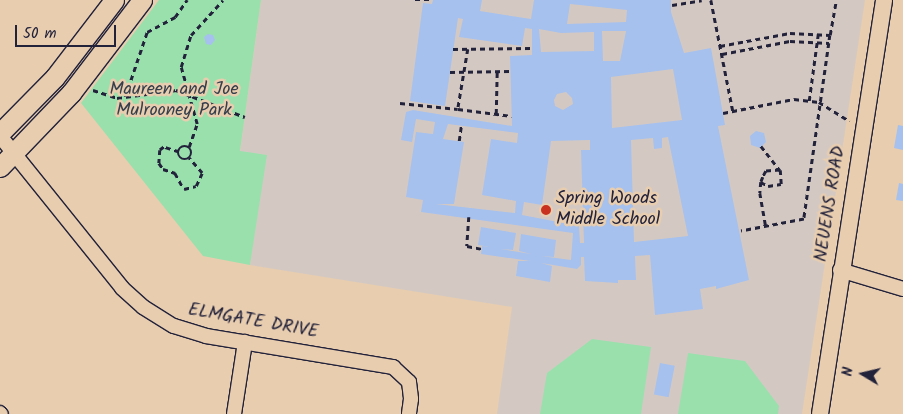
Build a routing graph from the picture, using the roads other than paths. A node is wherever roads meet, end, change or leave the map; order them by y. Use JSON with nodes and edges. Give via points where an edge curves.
{"nodes":[{"id":1,"x":114,"y":0,"type":"edge"},
{"id":2,"x":142,"y":0,"type":"edge"},
{"id":3,"x":884,"y":0,"type":"edge"},
{"id":4,"x":0,"y":134,"type":"edge"},
{"id":5,"x":14,"y":154,"type":"junction"},
{"id":6,"x":0,"y":167,"type":"edge"},
{"id":7,"x":840,"y":270,"type":"junction"},
{"id":8,"x":903,"y":289,"type":"edge"},
{"id":9,"x":245,"y":342,"type":"junction"},
{"id":10,"x":234,"y":414,"type":"edge"},
{"id":11,"x":409,"y":414,"type":"edge"},
{"id":12,"x":820,"y":414,"type":"edge"}],
"edges":[{"from":1,"to":4,"type":"main road","via":[[55,77]]},
{"from":2,"to":5,"type":"main road","via":[[71,93]]},
{"from":3,"to":7,"type":"street","name":"NEUENS ROAD"},
{"from":4,"to":5,"type":"street","name":"ELMGATE DRIVE"},
{"from":5,"to":6,"type":"main road"},
{"from":5,"to":9,"type":"street","name":"ELMGATE DRIVE","via":[[122,288],[143,307],[174,326]]},
{"from":7,"to":8,"type":"street"},
{"from":7,"to":12,"type":"street","name":"NEUENS ROAD"},
{"from":9,"to":10,"type":"street"},
{"from":9,"to":11,"type":"street","name":"ELMGATE DRIVE","via":[[381,362],[403,373],[409,382],[412,399]]}]}
